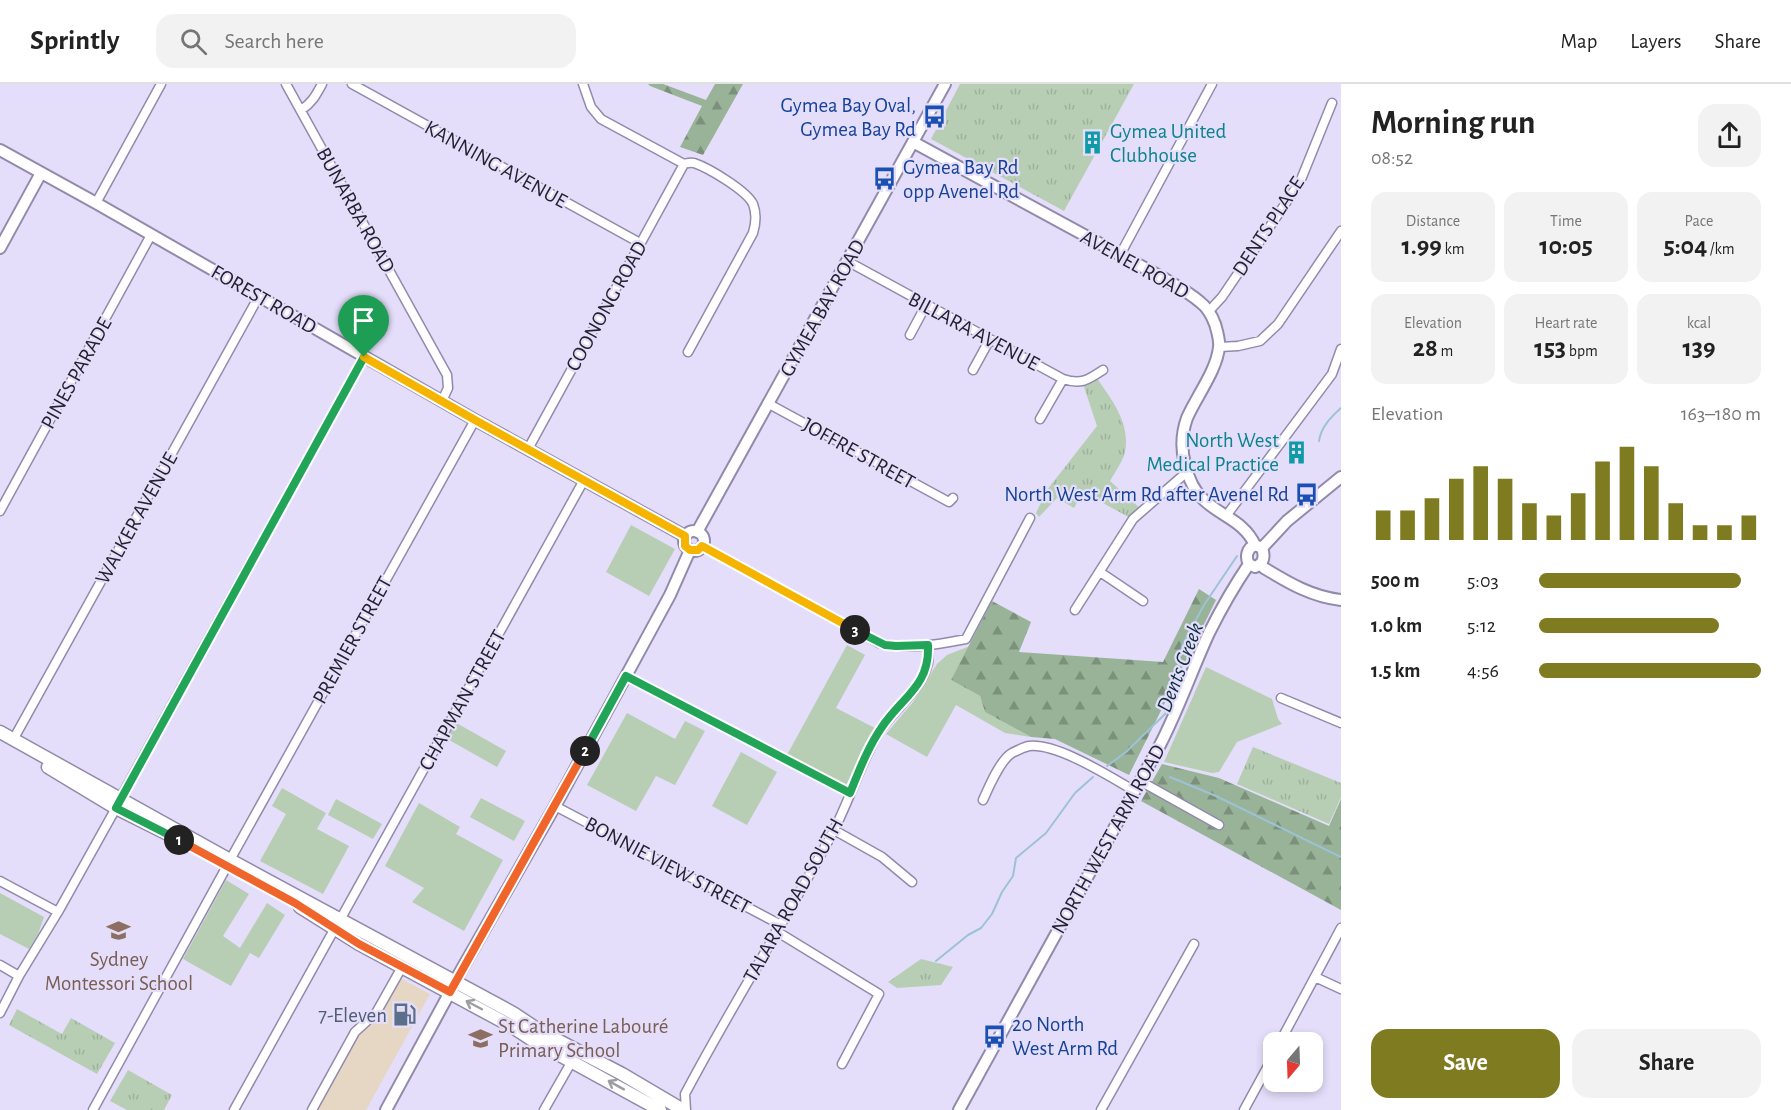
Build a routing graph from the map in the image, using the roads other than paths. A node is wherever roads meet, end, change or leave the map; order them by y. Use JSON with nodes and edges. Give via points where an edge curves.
{"nodes":[{"id":1,"x":161,"y":84,"type":"edge"},
{"id":2,"x":286,"y":84,"type":"edge"},
{"id":3,"x":322,"y":84,"type":"edge"},
{"id":4,"x":352,"y":84,"type":"edge"},
{"id":5,"x":583,"y":84,"type":"edge"},
{"id":6,"x":945,"y":84,"type":"edge"},
{"id":7,"x":1212,"y":84,"type":"edge"},
{"id":8,"x":1332,"y":103,"type":"dead end"},
{"id":9,"x":301,"y":110,"type":"junction"},
{"id":10,"x":913,"y":142,"type":"junction"},
{"id":11,"x":0,"y":150,"type":"edge"},
{"id":12,"x":684,"y":164,"type":"junction"},
{"id":13,"x":41,"y":173,"type":"junction"},
{"id":14,"x":96,"y":202,"type":"junction"},
{"id":15,"x":1341,"y":231,"type":"edge"},
{"id":16,"x":151,"y":236,"type":"junction"},
{"id":17,"x":640,"y":243,"type":"junction"},
{"id":18,"x":0,"y":248,"type":"edge"},
{"id":19,"x":1120,"y":255,"type":"junction"},
{"id":20,"x":848,"y":261,"type":"junction"},
{"id":21,"x":259,"y":296,"type":"junction"},
{"id":22,"x":926,"y":305,"type":"junction"},
{"id":23,"x":1209,"y":311,"type":"junction"},
{"id":24,"x":910,"y":335,"type":"dead end"},
{"id":25,"x":990,"y":339,"type":"junction"},
{"id":26,"x":1219,"y":347,"type":"junction"},
{"id":27,"x":1341,"y":350,"type":"edge"},
{"id":28,"x":688,"y":352,"type":"dead end"},
{"id":29,"x":364,"y":357,"type":"junction"},
{"id":30,"x":973,"y":370,"type":"dead end"},
{"id":31,"x":1103,"y":370,"type":"dead end"},
{"id":32,"x":1063,"y":379,"type":"junction"},
{"id":33,"x":442,"y":401,"type":"junction"},
{"id":34,"x":769,"y":404,"type":"junction"},
{"id":35,"x":1040,"y":419,"type":"dead end"},
{"id":36,"x":475,"y":420,"type":"junction"},
{"id":37,"x":528,"y":449,"type":"junction"},
{"id":38,"x":1187,"y":472,"type":"junction"},
{"id":39,"x":1341,"y":477,"type":"edge"},
{"id":40,"x":584,"y":480,"type":"junction"},
{"id":41,"x":952,"y":503,"type":"dead end"},
{"id":42,"x":0,"y":511,"type":"edge"},
{"id":43,"x":1226,"y":516,"type":"junction"},
{"id":44,"x":1030,"y":518,"type":"dead end"},
{"id":45,"x":698,"y":532,"type":"junction"},
{"id":46,"x":685,"y":536,"type":"junction"},
{"id":47,"x":702,"y":546,"type":"junction"},
{"id":48,"x":1258,"y":547,"type":"junction"},
{"id":49,"x":690,"y":550,"type":"junction"},
{"id":50,"x":1255,"y":564,"type":"junction"},
{"id":51,"x":1100,"y":572,"type":"junction"},
{"id":52,"x":1341,"y":600,"type":"edge"},
{"id":53,"x":1143,"y":601,"type":"dead end"},
{"id":54,"x":1075,"y":609,"type":"dead end"},
{"id":55,"x":928,"y":645,"type":"junction"},
{"id":56,"x":626,"y":676,"type":"junction"},
{"id":57,"x":1281,"y":698,"type":"dead end"},
{"id":58,"x":1341,"y":723,"type":"edge"},
{"id":59,"x":0,"y":732,"type":"edge"},
{"id":60,"x":0,"y":740,"type":"edge"},
{"id":61,"x":14,"y":740,"type":"junction"},
{"id":62,"x":1138,"y":786,"type":"junction"},
{"id":63,"x":850,"y":793,"type":"junction"},
{"id":64,"x":983,"y":800,"type":"dead end"},
{"id":65,"x":118,"y":803,"type":"junction"},
{"id":66,"x":555,"y":806,"type":"junction"},
{"id":67,"x":1219,"y":825,"type":"dead end"},
{"id":68,"x":834,"y":830,"type":"junction"},
{"id":69,"x":228,"y":863,"type":"junction"},
{"id":70,"x":0,"y":881,"type":"edge"},
{"id":71,"x":912,"y":882,"type":"dead end"},
{"id":72,"x":58,"y":912,"type":"junction"},
{"id":73,"x":337,"y":924,"type":"junction"},
{"id":74,"x":778,"y":928,"type":"junction"},
{"id":75,"x":1341,"y":928,"type":"edge"},
{"id":76,"x":1194,"y":944,"type":"dead end"},
{"id":77,"x":0,"y":965,"type":"edge"},
{"id":78,"x":402,"y":967,"type":"junction"},
{"id":79,"x":19,"y":976,"type":"junction"},
{"id":80,"x":1315,"y":977,"type":"junction"},
{"id":81,"x":453,"y":987,"type":"junction"},
{"id":82,"x":1341,"y":989,"type":"edge"},
{"id":83,"x":0,"y":1013,"type":"edge"},
{"id":84,"x":1285,"y":1032,"type":"edge"},
{"id":85,"x":574,"y":1056,"type":"junction"},
{"id":86,"x":842,"y":1064,"type":"dead end"},
{"id":87,"x":622,"y":1074,"type":"junction"},
{"id":88,"x":1263,"y":1075,"type":"edge"},
{"id":89,"x":685,"y":1094,"type":"junction"},
{"id":90,"x":661,"y":1104,"type":"edge"},
{"id":91,"x":93,"y":1110,"type":"edge"},
{"id":92,"x":234,"y":1110,"type":"edge"},
{"id":93,"x":312,"y":1110,"type":"edge"},
{"id":94,"x":386,"y":1110,"type":"edge"},
{"id":95,"x":544,"y":1110,"type":"edge"},
{"id":96,"x":672,"y":1110,"type":"edge"},
{"id":97,"x":685,"y":1110,"type":"edge"},
{"id":98,"x":959,"y":1110,"type":"edge"},
{"id":99,"x":1101,"y":1110,"type":"edge"},
{"id":100,"x":1244,"y":1110,"type":"edge"}],
"edges":[{"from":1,"to":14,"type":"street"},
{"from":2,"to":9,"type":"street","name":"BUNARBA ROAD"},
{"from":3,"to":9,"type":"street","via":[[314,99]]},
{"from":4,"to":17,"type":"street","name":"KANNING AVENUE"},
{"from":5,"to":12,"type":"street","via":[[591,107],[601,119]]},
{"from":6,"to":10,"type":"street","name":"GYMEA BAY ROAD"},
{"from":7,"to":19,"type":"street"},
{"from":8,"to":23,"type":"street","name":"DENTS PLACE","via":[[1300,182]]},
{"from":9,"to":33,"type":"street","name":"BUNARBA ROAD","via":[[447,375]]},
{"from":10,"to":19,"type":"street","name":"AVENEL ROAD"},
{"from":10,"to":20,"type":"street","name":"GYMEA BAY ROAD"},
{"from":11,"to":13,"type":"street","name":"FOREST ROAD"},
{"from":12,"to":17,"type":"street","name":"COONONG ROAD"},
{"from":12,"to":28,"type":"street","via":[[694,163],[736,186],[751,200],[756,219],[753,233]]},
{"from":13,"to":14,"type":"street","name":"FOREST ROAD"},
{"from":13,"to":18,"type":"street"},
{"from":14,"to":16,"type":"street","name":"FOREST ROAD"},
{"from":15,"to":26,"type":"street","via":[[1278,324],[1260,341]]},
{"from":16,"to":21,"type":"street","name":"FOREST ROAD"},
{"from":16,"to":42,"type":"street","name":"PINES PARADE"},
{"from":17,"to":37,"type":"street","name":"COONONG ROAD"},
{"from":19,"to":23,"type":"street","name":"AVENEL ROAD","via":[[1165,279]]},
{"from":20,"to":22,"type":"street","name":"BILLARA AVENUE"},
{"from":20,"to":34,"type":"street","name":"GYMEA BAY ROAD"},
{"from":21,"to":29,"type":"street","name":"FOREST ROAD"},
{"from":21,"to":61,"type":"street","name":"WALKER AVENUE"},
{"from":22,"to":24,"type":"street"},
{"from":22,"to":25,"type":"street","name":"BILLARA AVENUE"},
{"from":23,"to":26,"type":"street","name":"AVENEL ROAD"},
{"from":25,"to":30,"type":"street"},
{"from":25,"to":32,"type":"street","name":"BILLARA AVENUE"},
{"from":26,"to":38,"type":"street","via":[[1185,426],[1182,439]]},
{"from":27,"to":43,"type":"street","via":[[1332,374]]},
{"from":29,"to":33,"type":"street","name":"FOREST ROAD"},
{"from":29,"to":65,"type":"street"},
{"from":31,"to":32,"type":"street","name":"BILLARA AVENUE","via":[[1087,380]]},
{"from":32,"to":35,"type":"street"},
{"from":33,"to":36,"type":"street","name":"FOREST ROAD"},
{"from":34,"to":41,"type":"street","name":"JOFFRE STREET"},
{"from":34,"to":45,"type":"street","name":"GYMEA BAY ROAD"},
{"from":36,"to":37,"type":"street","name":"FOREST ROAD"},
{"from":36,"to":69,"type":"street","name":"PREMIER STREET"},
{"from":37,"to":40,"type":"street","name":"FOREST ROAD"},
{"from":38,"to":43,"type":"street","via":[[1202,498]]},
{"from":38,"to":51,"type":"street","via":[[1132,519]]},
{"from":39,"to":48,"type":"street"},
{"from":40,"to":46,"type":"street","name":"FOREST ROAD"},
{"from":40,"to":73,"type":"street","name":"CHAPMAN STREET"},
{"from":43,"to":48,"type":"street","via":[[1242,526]]},
{"from":44,"to":55,"type":"street","via":[[966,639]]},
{"from":45,"to":46,"type":"street"},
{"from":45,"to":47,"type":"street","via":[[704,540]]},
{"from":46,"to":49,"type":"street","via":[[685,546]]},
{"from":47,"to":49,"type":"street"},
{"from":47,"to":55,"type":"street","via":[[879,643]]},
{"from":48,"to":50,"type":"street","via":[[1264,558]]},
{"from":48,"to":50,"type":"street","via":[[1248,550],[1247,559]]},
{"from":49,"to":56,"type":"street"},
{"from":50,"to":52,"type":"street","via":[[1304,591]]},
{"from":50,"to":62,"type":"street","name":"NORTH WEST ARM ROAD","via":[[1229,596]]},
{"from":51,"to":53,"type":"street"},
{"from":51,"to":54,"type":"street"},
{"from":55,"to":63,"type":"street","name":"TALARA ROAD SOUTH","via":[[927,668],[914,690],[881,728]]},
{"from":56,"to":63,"type":"street"},
{"from":56,"to":66,"type":"street"},
{"from":57,"to":58,"type":"street"},
{"from":59,"to":61,"type":"main road"},
{"from":60,"to":65,"type":"main road","via":[[79,787]]},
{"from":61,"to":65,"type":"main road"},
{"from":62,"to":64,"type":"street","via":[[1052,749],[1029,746],[1010,754]]},
{"from":62,"to":67,"type":"street"},
{"from":62,"to":98,"type":"street","name":"NORTH WEST ARM ROAD"},
{"from":63,"to":68,"type":"street","name":"TALARA ROAD SOUTH"},
{"from":65,"to":69,"type":"main road","via":[[150,827]]},
{"from":65,"to":72,"type":"street"},
{"from":66,"to":74,"type":"street","name":"BONNIE VIEW STREET"},
{"from":66,"to":81,"type":"street"},
{"from":68,"to":71,"type":"street","via":[[882,857]]},
{"from":68,"to":74,"type":"street","name":"TALARA ROAD SOUTH"},
{"from":69,"to":73,"type":"main road"},
{"from":69,"to":91,"type":"street","name":"PREMIER STREET"},
{"from":70,"to":72,"type":"street"},
{"from":72,"to":79,"type":"street"},
{"from":73,"to":78,"type":"main road","via":[[359,944]]},
{"from":73,"to":81,"type":"main road"},
{"from":73,"to":92,"type":"street","name":"CHAPMAN STREET"},
{"from":74,"to":86,"type":"street","name":"BONNIE VIEW STREET","via":[[879,994]]},
{"from":74,"to":89,"type":"street","name":"TALARA ROAD SOUTH"},
{"from":75,"to":80,"type":"street"},
{"from":76,"to":99,"type":"street"},
{"from":77,"to":79,"type":"street"},
{"from":78,"to":81,"type":"main road"},
{"from":78,"to":93,"type":"street","via":[[376,1013],[355,1032]]},
{"from":79,"to":83,"type":"street"},
{"from":80,"to":82,"type":"street"},
{"from":80,"to":84,"type":"street"},
{"from":81,"to":85,"type":"main road"},
{"from":81,"to":94,"type":"street"},
{"from":85,"to":87,"type":"main road"},
{"from":90,"to":85,"type":"main road","one_way":true},
{"from":85,"to":95,"type":"street"},
{"from":87,"to":90,"type":"main road"},
{"from":87,"to":96,"type":"main road"},
{"from":88,"to":100,"type":"street"},
{"from":89,"to":90,"type":"street"},
{"from":89,"to":97,"type":"street"},
{"from":90,"to":97,"type":"main road"}]}
